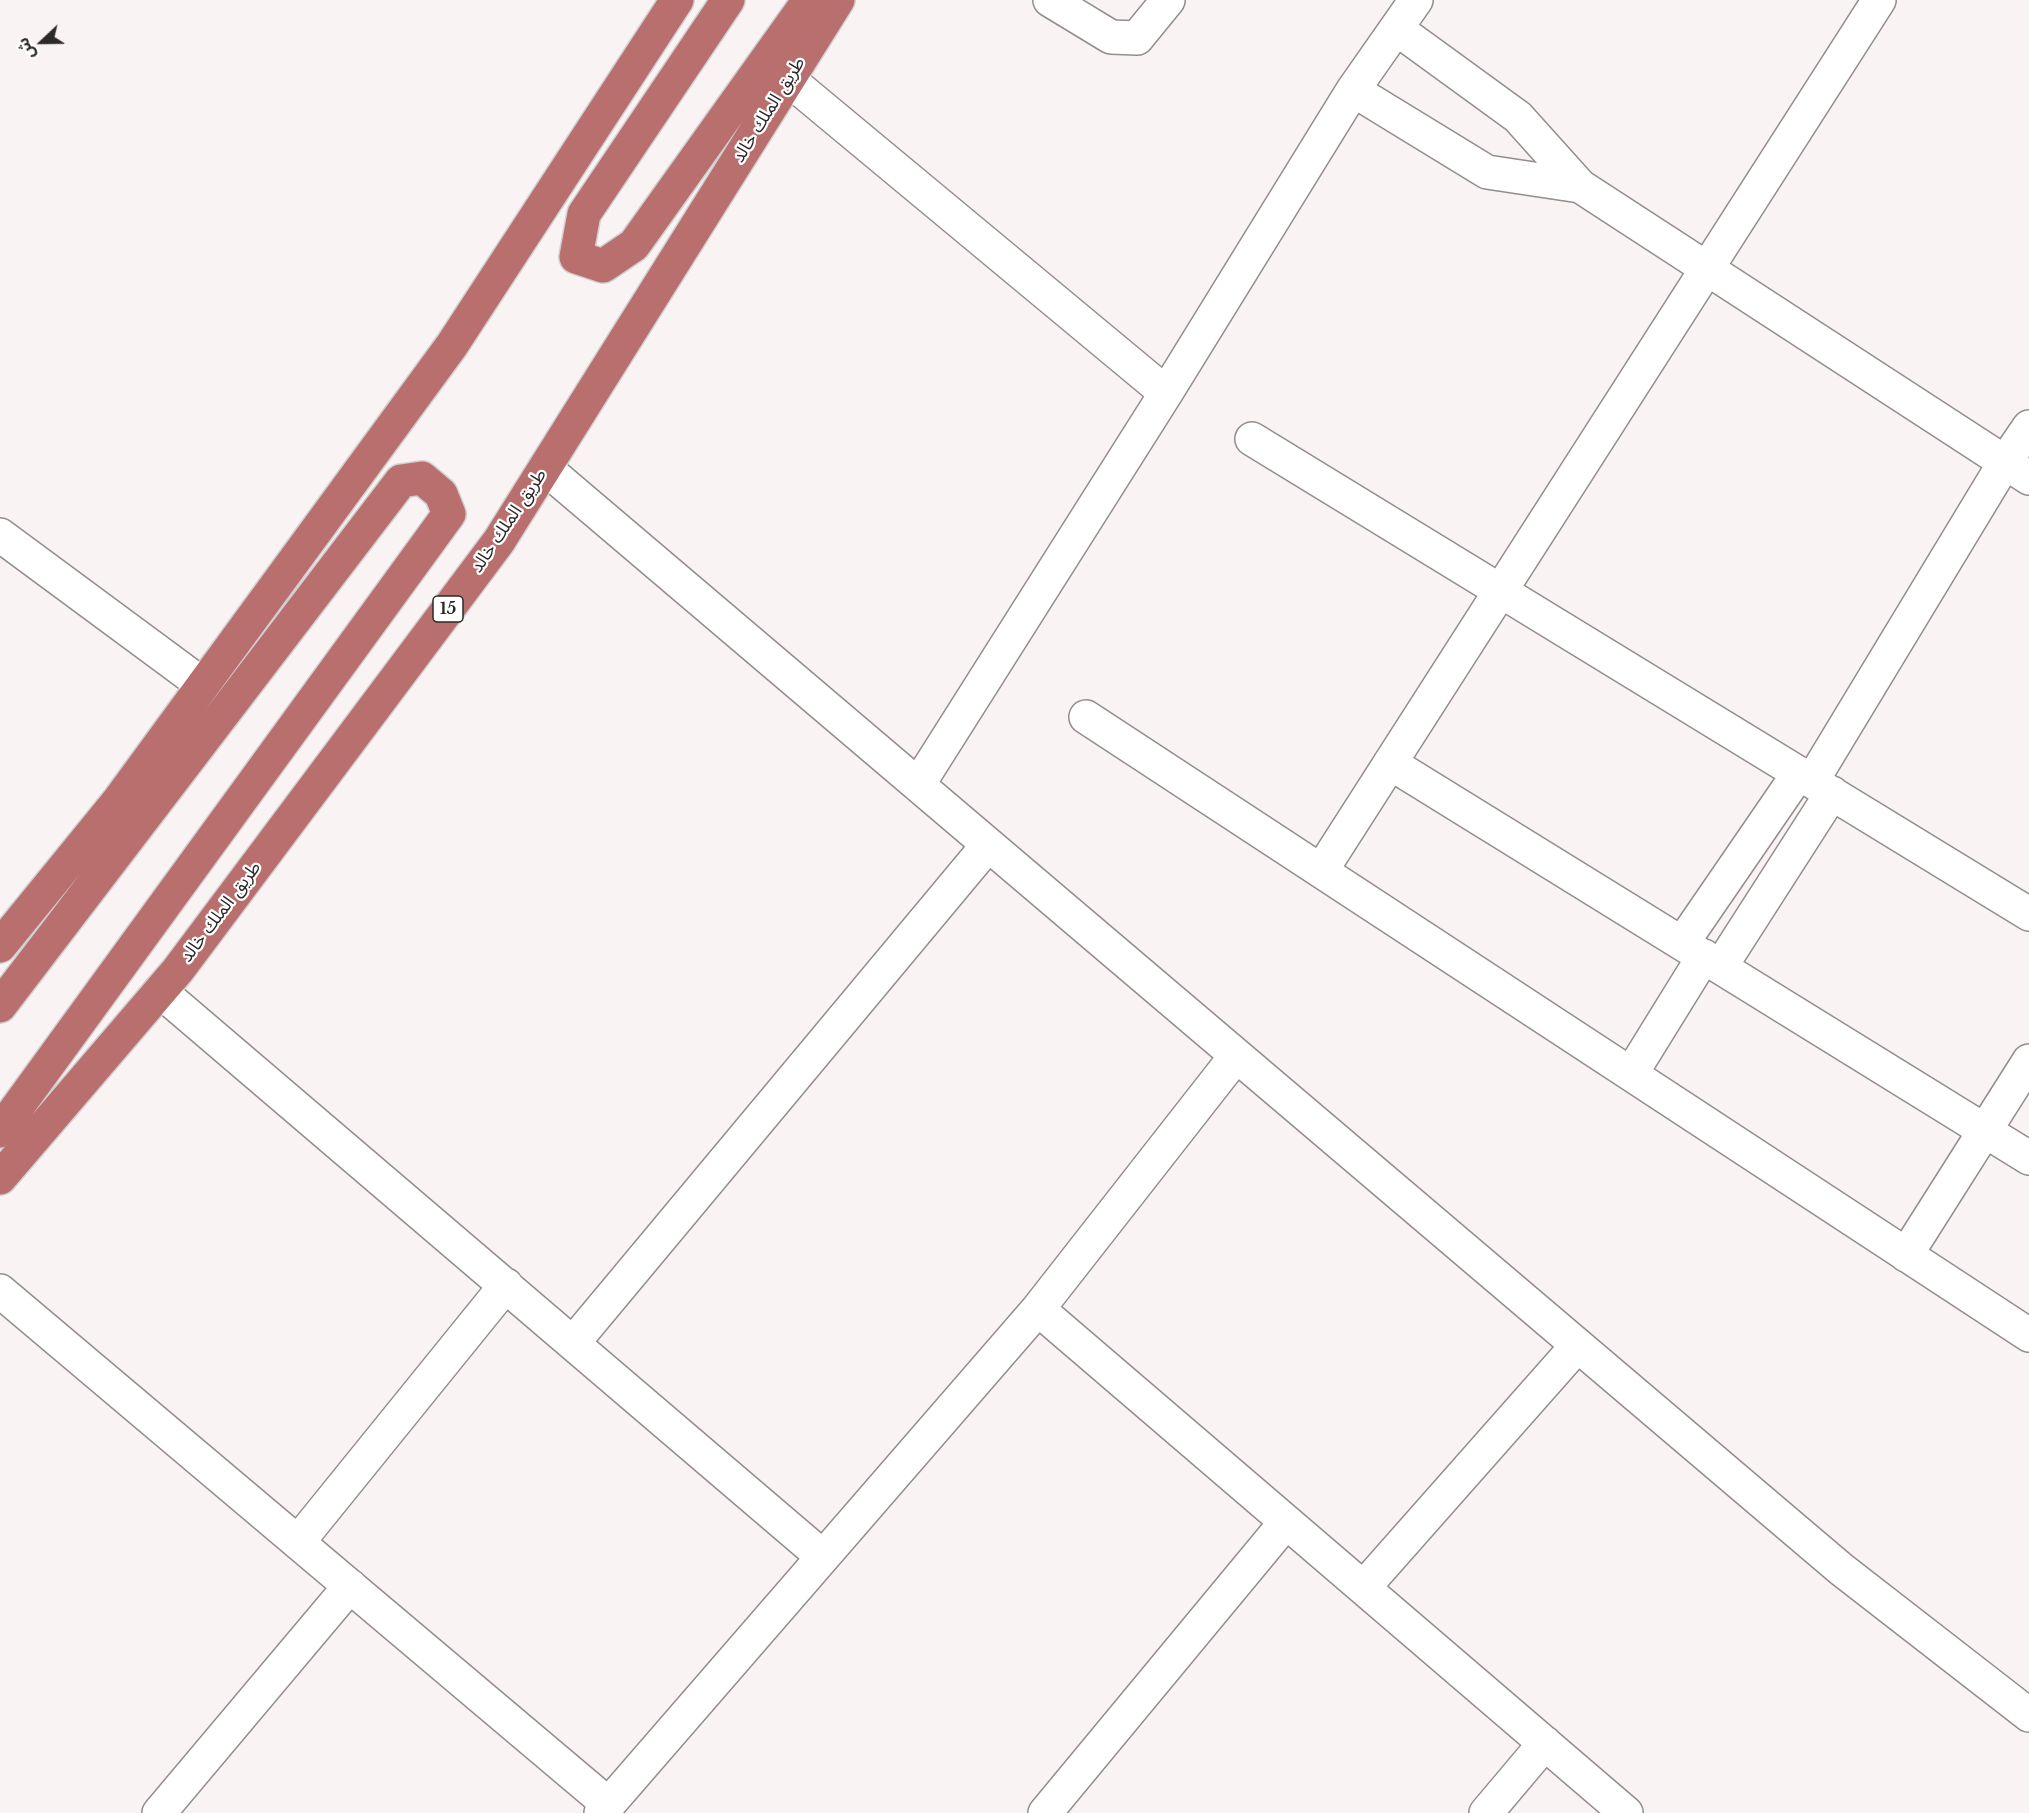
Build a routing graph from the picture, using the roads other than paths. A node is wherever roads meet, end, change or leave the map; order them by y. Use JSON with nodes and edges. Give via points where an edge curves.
{"nodes":[{"id":1,"x":677,"y":0,"type":"edge"},
{"id":2,"x":728,"y":0,"type":"edge"},
{"id":3,"x":809,"y":0,"type":"edge"},
{"id":4,"x":838,"y":0,"type":"edge"},
{"id":5,"x":1050,"y":0,"type":"edge"},
{"id":6,"x":1167,"y":0,"type":"edge"},
{"id":7,"x":1416,"y":0,"type":"edge"},
{"id":8,"x":1879,"y":0,"type":"edge"},
{"id":9,"x":1397,"y":28,"type":"junction"},
{"id":10,"x":788,"y":79,"type":"junction"},
{"id":11,"x":1353,"y":90,"type":"junction"},
{"id":12,"x":1580,"y":186,"type":"junction"},
{"id":13,"x":1709,"y":269,"type":"junction"},
{"id":14,"x":1166,"y":393,"type":"junction"},
{"id":15,"x":2029,"y":427,"type":"edge"},
{"id":16,"x":1252,"y":439,"type":"dead end"},
{"id":17,"x":545,"y":468,"type":"junction"},
{"id":18,"x":2017,"y":470,"type":"edge"},
{"id":19,"x":0,"y":535,"type":"edge"},
{"id":20,"x":1502,"y":591,"type":"junction"},
{"id":21,"x":204,"y":685,"type":"junction"},
{"id":22,"x":1086,"y":717,"type":"dead end"},
{"id":23,"x":1390,"y":763,"type":"junction"},
{"id":24,"x":1815,"y":782,"type":"junction"},
{"id":25,"x":918,"y":785,"type":"junction"},
{"id":26,"x":1761,"y":828,"type":"junction"},
{"id":27,"x":988,"y":845,"type":"junction"},
{"id":28,"x":1796,"y":849,"type":"junction"},
{"id":29,"x":1321,"y":871,"type":"junction"},
{"id":30,"x":2029,"y":914,"type":"edge"},
{"id":31,"x":0,"y":946,"type":"edge"},
{"id":32,"x":1703,"y":955,"type":"junction"},
{"id":33,"x":160,"y":991,"type":"junction"},
{"id":34,"x":0,"y":1006,"type":"edge"},
{"id":35,"x":1236,"y":1056,"type":"junction"},
{"id":36,"x":2029,"y":1061,"type":"edge"},
{"id":37,"x":1631,"y":1074,"type":"junction"},
{"id":38,"x":0,"y":1131,"type":"edge"},
{"id":39,"x":1984,"y":1131,"type":"junction"},
{"id":40,"x":2029,"y":1158,"type":"edge"},
{"id":41,"x":0,"y":1178,"type":"edge"},
{"id":42,"x":1906,"y":1255,"type":"junction"},
{"id":43,"x":506,"y":1285,"type":"junction"},
{"id":44,"x":0,"y":1291,"type":"edge"},
{"id":45,"x":1038,"y":1309,"type":"junction"},
{"id":46,"x":2029,"y":1335,"type":"edge"},
{"id":47,"x":573,"y":1343,"type":"junction"},
{"id":48,"x":1576,"y":1346,"type":"junction"},
{"id":49,"x":1286,"y":1522,"type":"junction"},
{"id":50,"x":298,"y":1542,"type":"junction"},
{"id":51,"x":823,"y":1557,"type":"junction"},
{"id":52,"x":350,"y":1586,"type":"junction"},
{"id":53,"x":1364,"y":1587,"type":"junction"},
{"id":54,"x":2029,"y":1715,"type":"edge"},
{"id":55,"x":1545,"y":1743,"type":"junction"},
{"id":56,"x":605,"y":1809,"type":"edge"},
{"id":57,"x":159,"y":1813,"type":"edge"},
{"id":58,"x":1045,"y":1813,"type":"edge"},
{"id":59,"x":1486,"y":1813,"type":"edge"},
{"id":60,"x":1626,"y":1813,"type":"edge"}],
"edges":[{"from":1,"to":21,"type":"highway","via":[[452,345]]},
{"from":2,"to":3,"type":"highway","via":[[584,214],[576,257],[603,266],[634,245]]},
{"from":4,"to":10,"type":"highway","name":"طريق الملك خالد","number":"15"},
{"from":5,"to":6,"type":"street","via":[[1111,37],[1137,38]]},
{"from":7,"to":9,"type":"street"},
{"from":8,"to":13,"type":"street"},
{"from":9,"to":11,"type":"street"},
{"from":9,"to":12,"type":"street","via":[[1518,117]]},
{"from":10,"to":14,"type":"street"},
{"from":10,"to":17,"type":"highway","name":"طريق الملك خالد","number":"15"},
{"from":11,"to":12,"type":"street","via":[[1487,172]]},
{"from":11,"to":14,"type":"street"},
{"from":12,"to":13,"type":"street"},
{"from":13,"to":18,"type":"street"},
{"from":13,"to":20,"type":"street"},
{"from":14,"to":25,"type":"street"},
{"from":15,"to":18,"type":"street"},
{"from":16,"to":20,"type":"street"},
{"from":17,"to":25,"type":"street"},
{"from":17,"to":33,"type":"highway","name":"طريق الملك خالد","number":"15","via":[[499,541]]},
{"from":18,"to":24,"type":"street"},
{"from":19,"to":21,"type":"street"},
{"from":20,"to":23,"type":"street"},
{"from":20,"to":24,"type":"street"},
{"from":21,"to":31,"type":"highway","via":[[119,800]]},
{"from":22,"to":29,"type":"street"},
{"from":23,"to":29,"type":"street"},
{"from":23,"to":32,"type":"street"},
{"from":24,"to":26,"type":"street"},
{"from":24,"to":28,"type":"street"},
{"from":24,"to":30,"type":"street"},
{"from":25,"to":27,"type":"street"},
{"from":26,"to":28,"type":"street"},
{"from":26,"to":32,"type":"street"},
{"from":27,"to":35,"type":"street"},
{"from":27,"to":47,"type":"street"},
{"from":28,"to":32,"type":"street"},
{"from":29,"to":37,"type":"street"},
{"from":32,"to":37,"type":"street"},
{"from":32,"to":39,"type":"street"},
{"from":33,"to":41,"type":"highway","name":"طريق الملك خالد","number":"15"},
{"from":33,"to":43,"type":"street"},
{"from":34,"to":38,"type":"highway","via":[[401,481],[422,478],[441,494],[449,514]]},
{"from":35,"to":45,"type":"street"},
{"from":35,"to":48,"type":"street"},
{"from":36,"to":39,"type":"street"},
{"from":37,"to":42,"type":"street"},
{"from":39,"to":40,"type":"street"},
{"from":39,"to":42,"type":"street"},
{"from":42,"to":46,"type":"street"},
{"from":43,"to":47,"type":"street"},
{"from":43,"to":50,"type":"street"},
{"from":44,"to":50,"type":"street"},
{"from":45,"to":49,"type":"street"},
{"from":45,"to":51,"type":"street"},
{"from":47,"to":51,"type":"street"},
{"from":48,"to":53,"type":"street"},
{"from":48,"to":54,"type":"street","via":[[1841,1569]]},
{"from":49,"to":53,"type":"street"},
{"from":49,"to":58,"type":"street"},
{"from":50,"to":52,"type":"street"},
{"from":51,"to":56,"type":"street"},
{"from":52,"to":56,"type":"street"},
{"from":52,"to":57,"type":"street"},
{"from":53,"to":55,"type":"street"},
{"from":55,"to":59,"type":"street"},
{"from":55,"to":60,"type":"street"}]}
